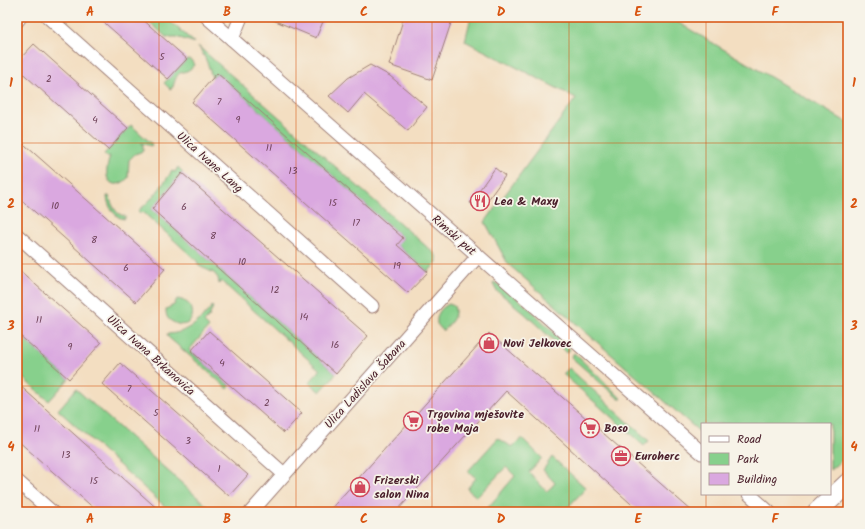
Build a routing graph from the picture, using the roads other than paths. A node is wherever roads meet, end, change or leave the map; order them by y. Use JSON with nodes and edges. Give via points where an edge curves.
{"nodes":[{"id":1,"x":20,"y":17,"type":"edge"},
{"id":2,"x":48,"y":17,"type":"edge"},
{"id":3,"x":207,"y":17,"type":"edge"},
{"id":4,"x":241,"y":17,"type":"edge"},
{"id":5,"x":17,"y":21,"type":"edge"},
{"id":6,"x":232,"y":39,"type":"junction"},
{"id":7,"x":17,"y":235,"type":"edge"},
{"id":8,"x":478,"y":256,"type":"junction"},
{"id":9,"x":372,"y":306,"type":"dead end"},
{"id":10,"x":701,"y":452,"type":"edge"},
{"id":11,"x":284,"y":474,"type":"junction"},
{"id":12,"x":17,"y":480,"type":"edge"},
{"id":13,"x":848,"y":483,"type":"edge"},
{"id":14,"x":750,"y":495,"type":"edge"},
{"id":15,"x":52,"y":512,"type":"edge"},
{"id":16,"x":251,"y":512,"type":"edge"},
{"id":17,"x":769,"y":512,"type":"edge"},
{"id":18,"x":817,"y":512,"type":"edge"}],
"edges":[{"from":1,"to":5,"type":"street"},
{"from":2,"to":9,"type":"street","name":"Ulica Ivane Lang"},
{"from":3,"to":6,"type":"street","name":"Rimski put"},
{"from":4,"to":6,"type":"street"},
{"from":6,"to":8,"type":"street","name":"Rimski put"},
{"from":7,"to":11,"type":"street","name":"Ulica Ivana Brkanovića"},
{"from":8,"to":10,"type":"street","name":"Rimski put"},
{"from":8,"to":11,"type":"street","name":"Ulica Ladislava Šabana"},
{"from":11,"to":16,"type":"street","name":"Ulica Ladislava Šabana"},
{"from":12,"to":15,"type":"street"},
{"from":13,"to":18,"type":"main road"},
{"from":14,"to":17,"type":"street"}]}
